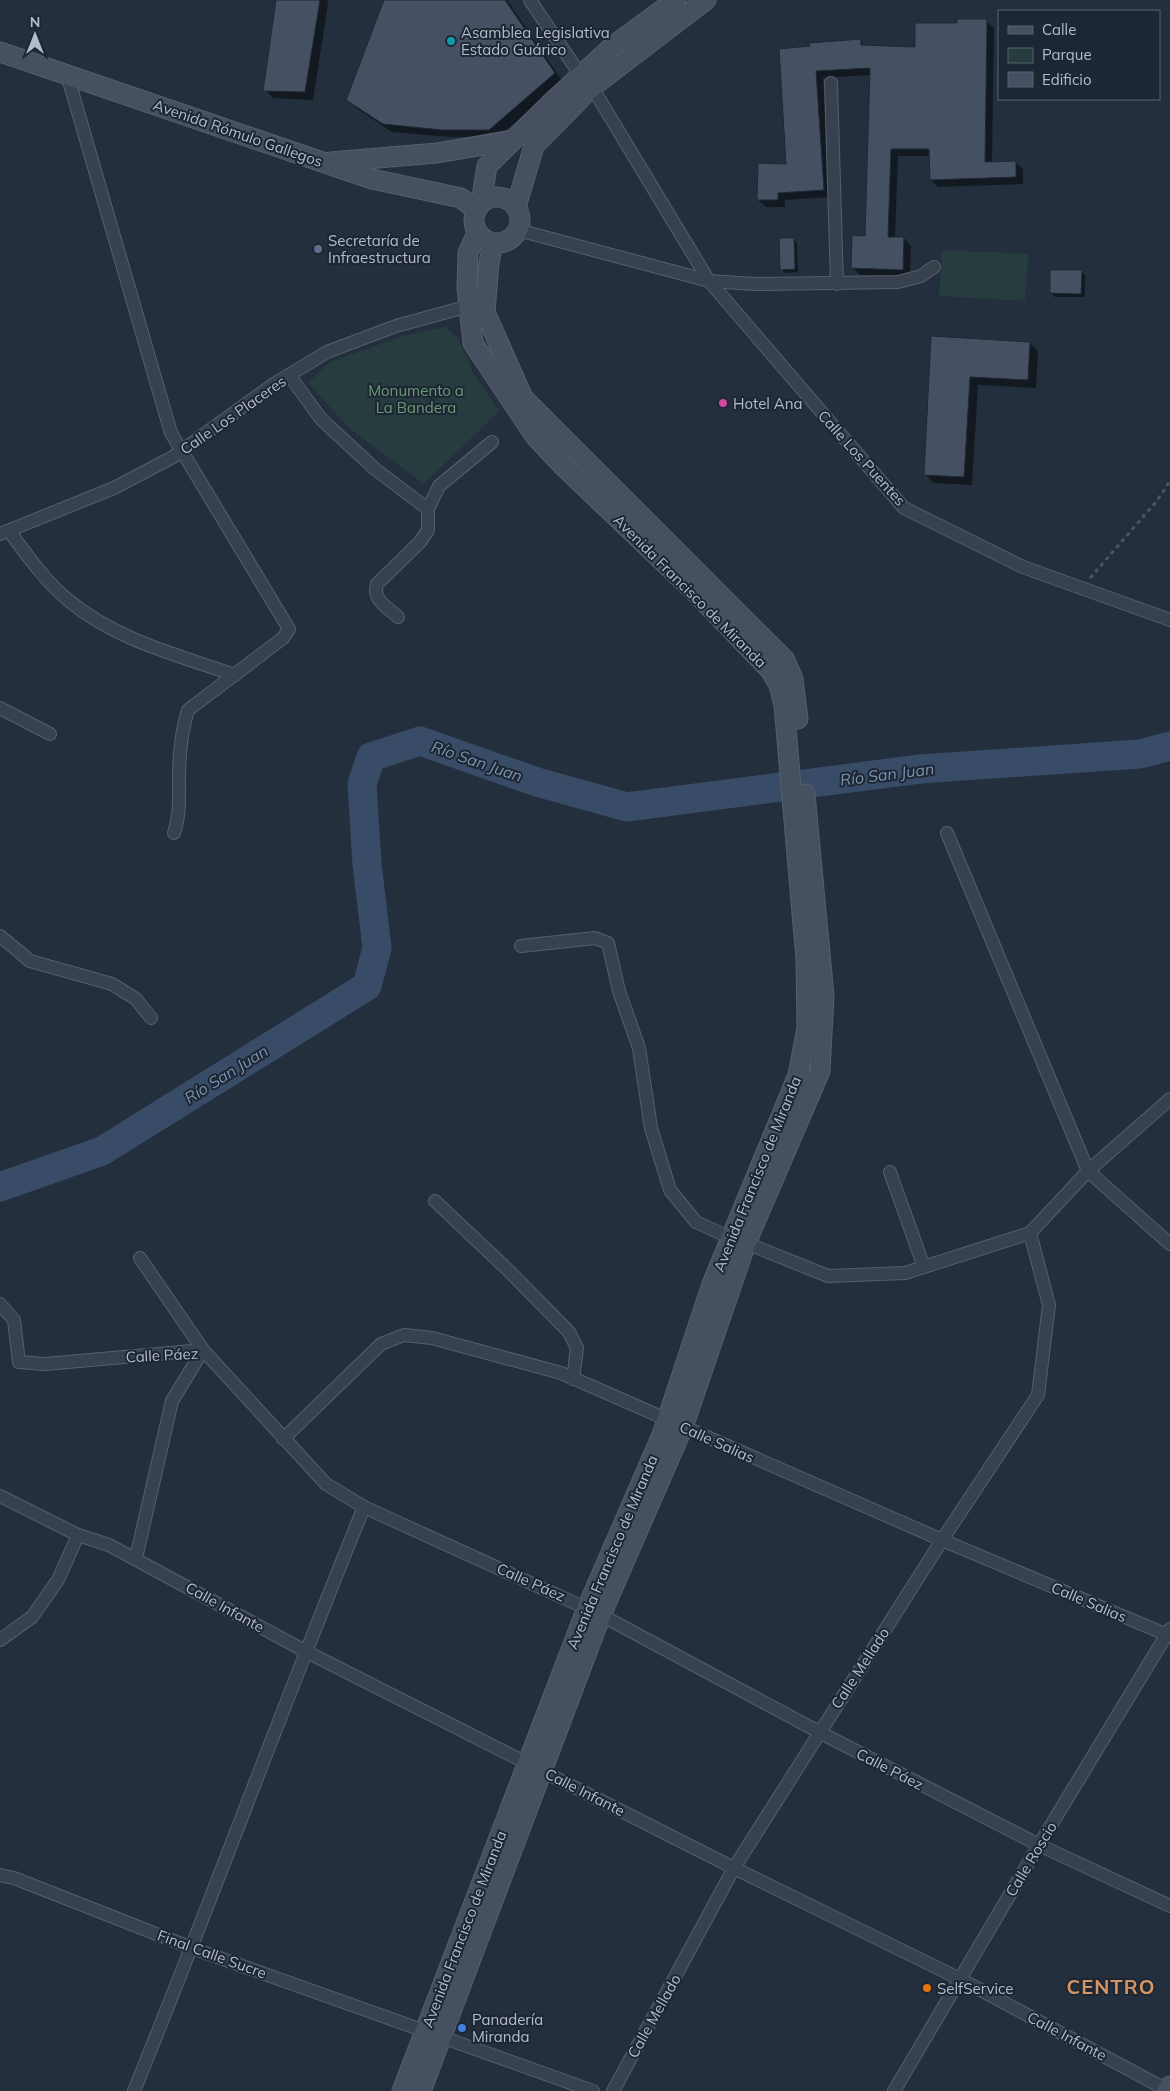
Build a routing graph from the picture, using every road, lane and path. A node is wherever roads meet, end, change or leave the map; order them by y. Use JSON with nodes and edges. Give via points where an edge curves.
{"nodes":[{"id":1,"x":530,"y":0,"type":"edge"},
{"id":2,"x":676,"y":0,"type":"edge"},
{"id":3,"x":706,"y":0,"type":"edge"},
{"id":4,"x":0,"y":52,"type":"edge"},
{"id":5,"x":67,"y":74,"type":"junction"},
{"id":6,"x":587,"y":81,"type":"junction"},
{"id":7,"x":831,"y":83,"type":"dead end"},
{"id":8,"x":513,"y":140,"type":"junction"},
{"id":9,"x":323,"y":162,"type":"junction"},
{"id":10,"x":478,"y":207,"type":"junction"},
{"id":11,"x":516,"y":207,"type":"junction"},
{"id":12,"x":518,"y":230,"type":"junction"},
{"id":13,"x":485,"y":238,"type":"junction"},
{"id":14,"x":934,"y":267,"type":"dead end"},
{"id":15,"x":709,"y":281,"type":"junction"},
{"id":16,"x":837,"y":284,"type":"junction"},
{"id":17,"x":469,"y":306,"type":"junction"},
{"id":18,"x":289,"y":375,"type":"junction"},
{"id":19,"x":492,"y":442,"type":"dead end"},
{"id":20,"x":181,"y":452,"type":"junction"},
{"id":21,"x":1170,"y":481,"type":"edge"},
{"id":22,"x":428,"y":509,"type":"junction"},
{"id":23,"x":4,"y":532,"type":"edge"},
{"id":24,"x":1081,"y":588,"type":"junction"},
{"id":25,"x":398,"y":617,"type":"dead end"},
{"id":26,"x":1170,"y":620,"type":"edge"},
{"id":27,"x":235,"y":675,"type":"junction"},
{"id":28,"x":790,"y":703,"type":"junction"},
{"id":29,"x":0,"y":708,"type":"edge"},
{"id":30,"x":50,"y":734,"type":"dead end"},
{"id":31,"x":174,"y":833,"type":"dead end"},
{"id":32,"x":947,"y":833,"type":"dead end"},
{"id":33,"x":0,"y":936,"type":"edge"},
{"id":34,"x":521,"y":946,"type":"dead end"},
{"id":35,"x":151,"y":1018,"type":"dead end"},
{"id":36,"x":1170,"y":1099,"type":"edge"},
{"id":37,"x":1088,"y":1171,"type":"junction"},
{"id":38,"x":890,"y":1172,"type":"dead end"},
{"id":39,"x":435,"y":1201,"type":"dead end"},
{"id":40,"x":1030,"y":1233,"type":"junction"},
{"id":41,"x":738,"y":1241,"type":"junction"},
{"id":42,"x":1170,"y":1244,"type":"edge"},
{"id":43,"x":140,"y":1258,"type":"dead end"},
{"id":44,"x":924,"y":1267,"type":"junction"},
{"id":45,"x":0,"y":1304,"type":"edge"},
{"id":46,"x":203,"y":1350,"type":"junction"},
{"id":47,"x":573,"y":1379,"type":"junction"},
{"id":48,"x":675,"y":1423,"type":"junction"},
{"id":49,"x":283,"y":1439,"type":"junction"},
{"id":50,"x":0,"y":1496,"type":"edge"},
{"id":51,"x":364,"y":1506,"type":"junction"},
{"id":52,"x":78,"y":1535,"type":"junction"},
{"id":53,"x":942,"y":1540,"type":"junction"},
{"id":54,"x":136,"y":1558,"type":"junction"},
{"id":55,"x":594,"y":1611,"type":"junction"},
{"id":56,"x":1169,"y":1633,"type":"edge"},
{"id":57,"x":0,"y":1640,"type":"edge"},
{"id":58,"x":305,"y":1651,"type":"junction"},
{"id":59,"x":819,"y":1732,"type":"junction"},
{"id":60,"x":535,"y":1767,"type":"junction"},
{"id":61,"x":1039,"y":1845,"type":"junction"},
{"id":62,"x":734,"y":1868,"type":"junction"},
{"id":63,"x":0,"y":1875,"type":"edge"},
{"id":64,"x":1170,"y":1906,"type":"edge"},
{"id":65,"x":192,"y":1948,"type":"junction"},
{"id":66,"x":960,"y":1979,"type":"junction"},
{"id":67,"x":434,"y":2034,"type":"junction"},
{"id":68,"x":1168,"y":2090,"type":"edge"},
{"id":69,"x":134,"y":2091,"type":"edge"},
{"id":70,"x":402,"y":2091,"type":"edge"},
{"id":71,"x":421,"y":2091,"type":"edge"},
{"id":72,"x":593,"y":2091,"type":"edge"},
{"id":73,"x":613,"y":2091,"type":"edge"},
{"id":74,"x":894,"y":2091,"type":"edge"}],
"edges":[{"from":1,"to":6,"type":"street","name":"Calle Los Puentes"},
{"from":2,"to":6,"type":"main road","via":[[613,46]]},
{"from":3,"to":6,"type":"main road"},
{"from":4,"to":5,"type":"main road","name":"Avenida Rómulo Gallegos"},
{"from":5,"to":9,"type":"main road","name":"Avenida Rómulo Gallegos"},
{"from":5,"to":20,"type":"street","via":[[171,434]]},
{"from":6,"to":8,"type":"main road"},
{"from":6,"to":11,"type":"main road","via":[[534,146]]},
{"from":6,"to":15,"type":"street","name":"Calle Los Puentes"},
{"from":7,"to":16,"type":"street"},
{"from":8,"to":9,"type":"main road","via":[[438,153]]},
{"from":8,"to":10,"type":"main road","via":[[487,166]]},
{"from":9,"to":10,"type":"main road","name":"Avenida Rómulo Gallegos","via":[[372,179],[461,198]]},
{"from":10,"to":11,"type":"main road","via":[[495,197],[510,201]]},
{"from":10,"to":13,"type":"main road","via":[[473,218]]},
{"from":11,"to":12,"type":"main road"},
{"from":12,"to":13,"type":"main road","via":[[508,240]]},
{"from":12,"to":15,"type":"street"},
{"from":13,"to":17,"type":"main road","name":"Avenida Francisco de Miranda","via":[[468,252]]},
{"from":13,"to":28,"type":"main road","name":"Avenida Francisco de Miranda","via":[[489,263],[485,312],[523,398],[785,660],[793,679]]},
{"from":14,"to":16,"type":"street","via":[[922,276],[898,282]]},
{"from":15,"to":16,"type":"street"},
{"from":15,"to":24,"type":"street","name":"Calle Los Puentes","via":[[904,508],[1022,567]]},
{"from":17,"to":18,"type":"street","name":"Calle Los Placeres","via":[[396,326],[327,352]]},
{"from":17,"to":28,"type":"main road","name":"Avenida Francisco de Miranda","via":[[473,343],[535,436],[698,595],[771,672]]},
{"from":18,"to":20,"type":"street","name":"Calle Los Placeres"},
{"from":18,"to":22,"type":"street","via":[[321,419],[375,469]]},
{"from":19,"to":22,"type":"street","via":[[439,486]]},
{"from":20,"to":23,"type":"street","name":"Calle Los Placeres","via":[[114,488]]},
{"from":20,"to":27,"type":"street","via":[[290,629]]},
{"from":21,"to":24,"type":"path","via":[[1156,502]]},
{"from":22,"to":25,"type":"street","via":[[428,530],[374,591]]},
{"from":23,"to":27,"type":"street","via":[[68,600],[115,632]]},
{"from":24,"to":26,"type":"street","name":"Calle Los Puentes"},
{"from":27,"to":31,"type":"street","via":[[188,710],[183,726],[179,819]]},
{"from":28,"to":41,"type":"main road","name":"Avenida Francisco de Miranda","via":[[804,861],[824,996],[820,1071]]},
{"from":29,"to":30,"type":"street"},
{"from":32,"to":37,"type":"street"},
{"from":33,"to":35,"type":"street","via":[[30,961],[112,984],[136,1000]]},
{"from":34,"to":41,"type":"street","via":[[595,938],[608,943],[619,990],[639,1048],[651,1128],[670,1190],[696,1222]]},
{"from":36,"to":37,"type":"street"},
{"from":37,"to":40,"type":"street"},
{"from":37,"to":42,"type":"street"},
{"from":38,"to":44,"type":"street"},
{"from":39,"to":47,"type":"street","via":[[569,1332],[577,1348]]},
{"from":40,"to":44,"type":"street"},
{"from":40,"to":53,"type":"street","name":"Calle Mellado","via":[[1049,1304],[1038,1395]]},
{"from":41,"to":44,"type":"street","via":[[828,1276],[905,1273]]},
{"from":41,"to":48,"type":"main road","name":"Avenida Francisco de Miranda"},
{"from":43,"to":46,"type":"street"},
{"from":45,"to":46,"type":"street","name":"Calle Páez","via":[[14,1320],[20,1362],[46,1364]]},
{"from":46,"to":49,"type":"street","name":"Calle Páez"},
{"from":46,"to":54,"type":"street","via":[[172,1401]]},
{"from":47,"to":48,"type":"street","name":"Calle Salias"},
{"from":47,"to":49,"type":"street","name":"Calle Salias","via":[[432,1338],[404,1335],[381,1344]]},
{"from":48,"to":53,"type":"street","name":"Calle Salias"},
{"from":48,"to":55,"type":"main road","name":"Avenida Francisco de Miranda"},
{"from":49,"to":51,"type":"street","name":"Calle Páez","via":[[326,1484]]},
{"from":50,"to":52,"type":"street","name":"Calle Infante"},
{"from":51,"to":55,"type":"street","name":"Calle Páez"},
{"from":51,"to":58,"type":"street"},
{"from":52,"to":54,"type":"street","name":"Calle Infante"},
{"from":52,"to":57,"type":"street","via":[[58,1580],[32,1617]]},
{"from":53,"to":56,"type":"street","name":"Calle Salias"},
{"from":53,"to":59,"type":"street","name":"Calle Mellado"},
{"from":54,"to":58,"type":"street","name":"Calle Infante"},
{"from":55,"to":59,"type":"street","name":"Calle Páez"},
{"from":55,"to":60,"type":"main road","name":"Avenida Francisco de Miranda"},
{"from":56,"to":61,"type":"street","name":"Calle Roscio"},
{"from":58,"to":60,"type":"street","name":"Calle Infante"},
{"from":58,"to":65,"type":"street"},
{"from":59,"to":61,"type":"street","name":"Calle Páez"},
{"from":59,"to":62,"type":"street","name":"Calle Mellado"},
{"from":60,"to":62,"type":"street","name":"Calle Infante"},
{"from":60,"to":67,"type":"main road","name":"Avenida Francisco de Miranda"},
{"from":61,"to":64,"type":"street","name":"Calle Páez"},
{"from":61,"to":66,"type":"street","name":"Calle Roscio"},
{"from":62,"to":66,"type":"street","name":"Calle Infante"},
{"from":62,"to":73,"type":"street","name":"Calle Mellado"},
{"from":63,"to":65,"type":"street","name":"Final Calle Sucre"},
{"from":65,"to":67,"type":"street","name":"Final Calle Sucre"},
{"from":65,"to":69,"type":"street"},
{"from":66,"to":68,"type":"street","name":"Calle Infante"},
{"from":66,"to":74,"type":"street","name":"Calle Roscio"},
{"from":67,"to":70,"type":"main road","name":"Avenida Francisco de Miranda"},
{"from":67,"to":71,"type":"main road","name":"Avenida Francisco de Miranda"},
{"from":67,"to":72,"type":"street","name":"Final Calle Sucre"}]}
